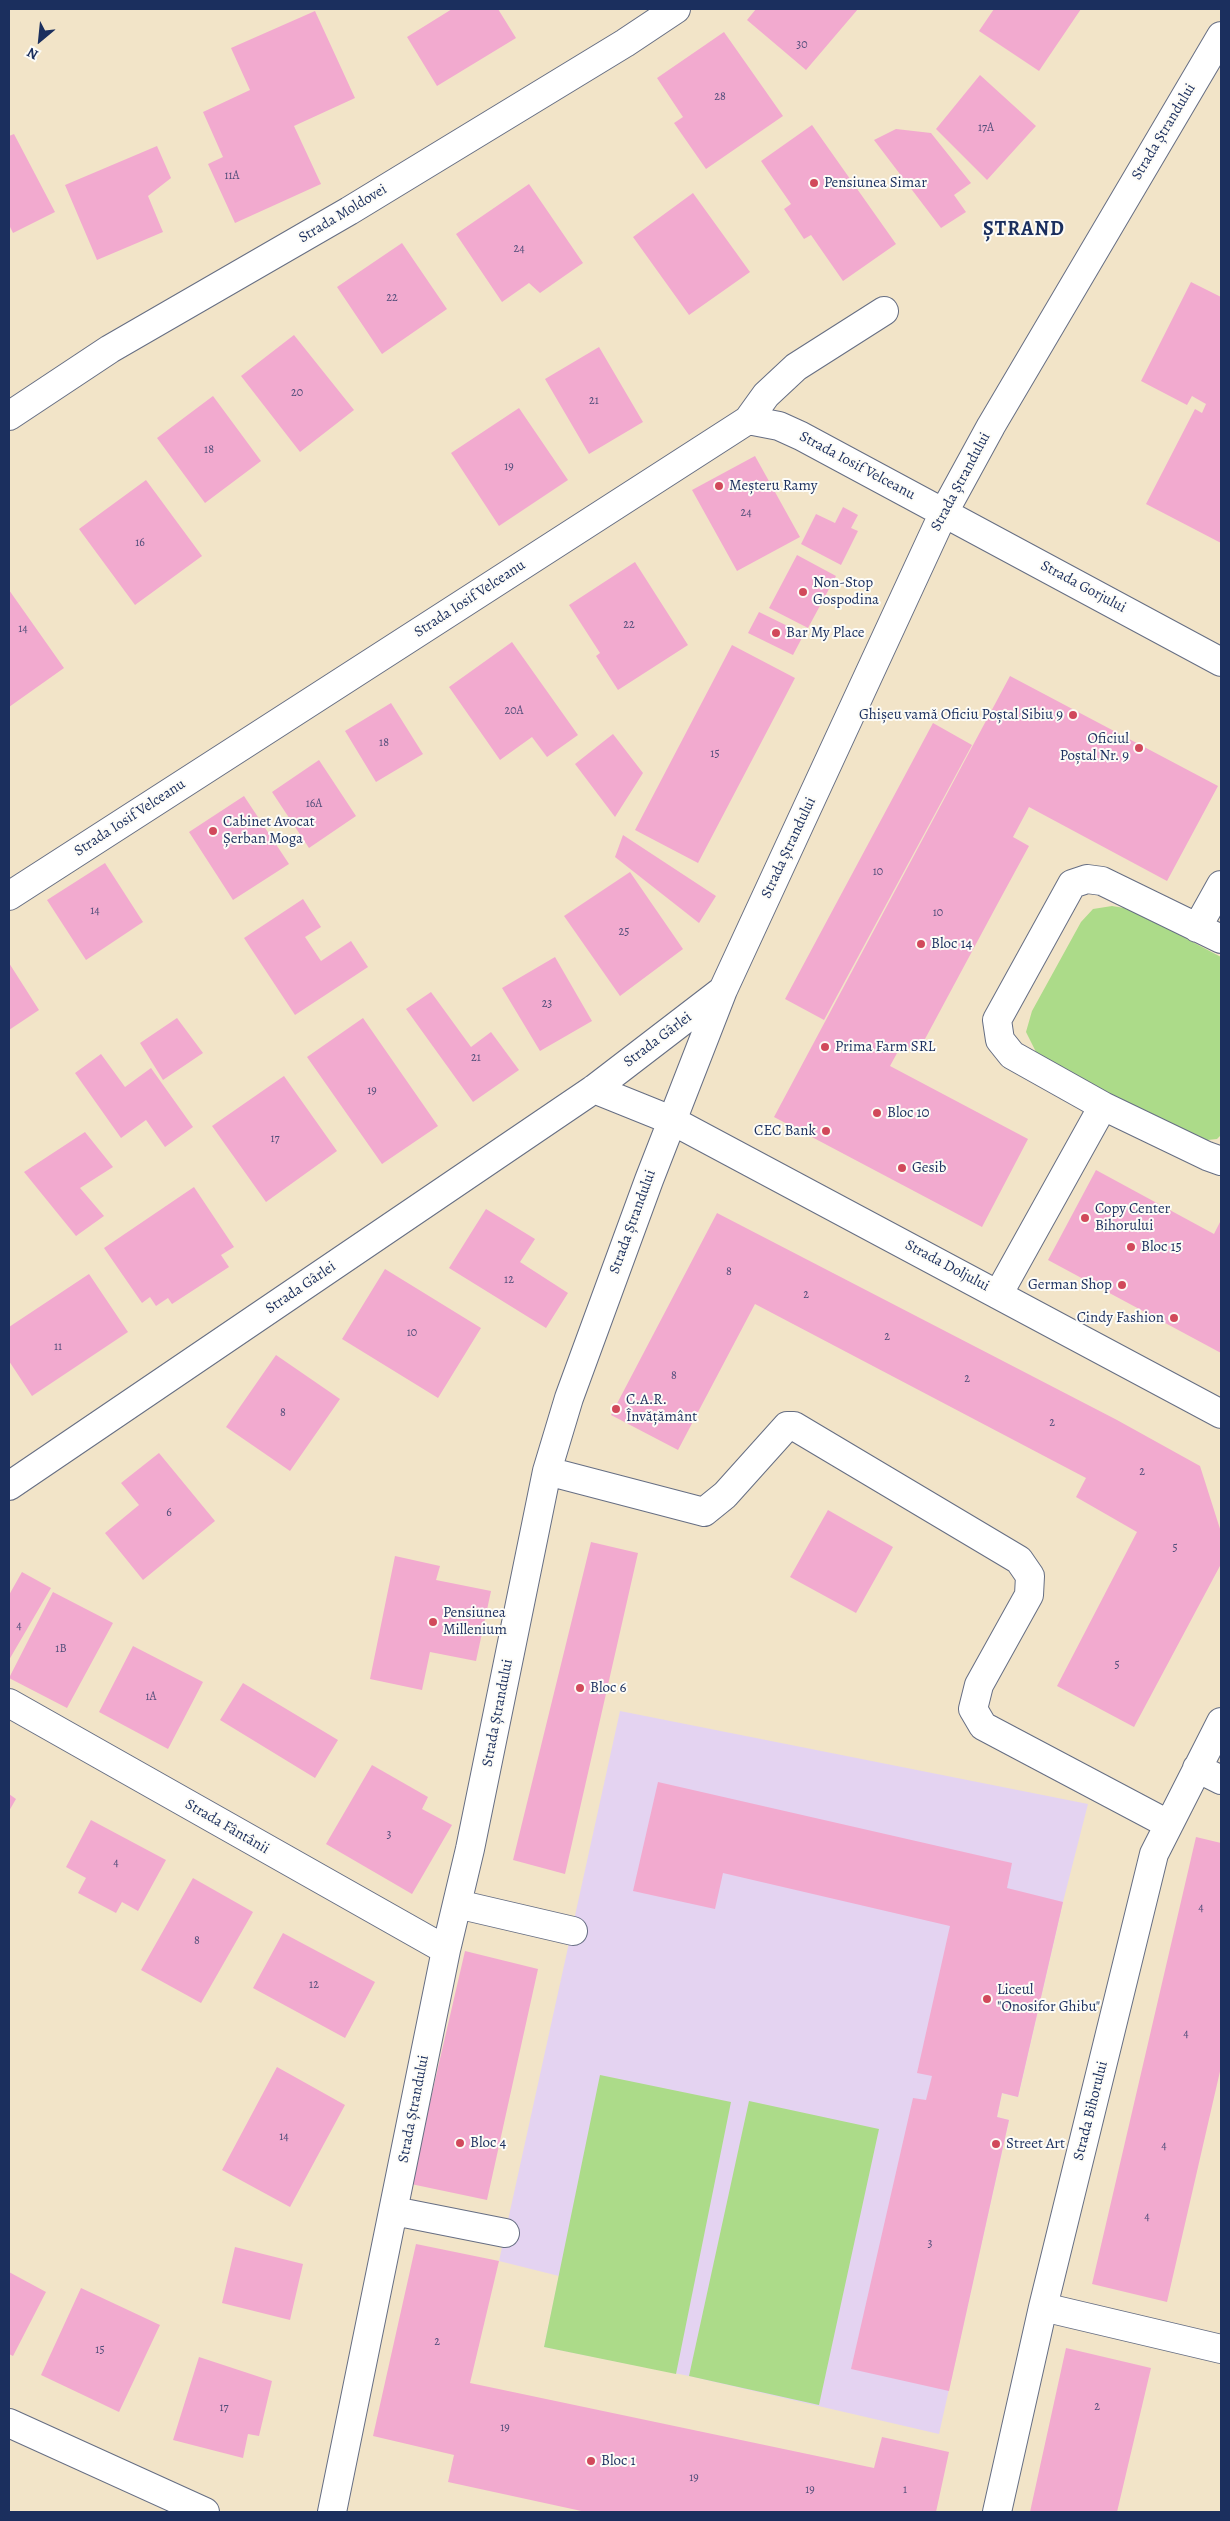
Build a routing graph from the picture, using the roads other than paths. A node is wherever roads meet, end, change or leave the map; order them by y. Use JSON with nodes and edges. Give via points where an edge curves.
{"nodes":[{"id":1,"x":676,"y":9,"type":"edge"},
{"id":2,"x":1221,"y":36,"type":"edge"},
{"id":3,"x":884,"y":311,"type":"dead end"},
{"id":4,"x":9,"y":416,"type":"edge"},
{"id":5,"x":748,"y":420,"type":"junction"},
{"id":6,"x":944,"y":512,"type":"junction"},
{"id":7,"x":1221,"y":662,"type":"edge"},
{"id":8,"x":1221,"y":885,"type":"edge"},
{"id":9,"x":9,"y":896,"type":"edge"},
{"id":10,"x":1209,"y":934,"type":"edge"},
{"id":11,"x":723,"y":990,"type":"junction"},
{"id":12,"x":594,"y":1089,"type":"junction"},
{"id":13,"x":1103,"y":1106,"type":"junction"},
{"id":14,"x":671,"y":1120,"type":"junction"},
{"id":15,"x":1221,"y":1161,"type":"edge"},
{"id":16,"x":999,"y":1294,"type":"junction"},
{"id":17,"x":1221,"y":1414,"type":"edge"},
{"id":18,"x":547,"y":1471,"type":"junction"},
{"id":19,"x":9,"y":1486,"type":"edge"},
{"id":20,"x":9,"y":1703,"type":"edge"},
{"id":21,"x":1221,"y":1722,"type":"edge"},
{"id":22,"x":1197,"y":1768,"type":"junction"},
{"id":23,"x":1221,"y":1780,"type":"edge"},
{"id":24,"x":1168,"y":1824,"type":"junction"},
{"id":25,"x":457,"y":1904,"type":"junction"},
{"id":26,"x":573,"y":1930,"type":"dead end"},
{"id":27,"x":446,"y":1950,"type":"junction"},
{"id":28,"x":394,"y":2211,"type":"junction"},
{"id":29,"x":505,"y":2233,"type":"dead end"},
{"id":30,"x":1043,"y":2307,"type":"junction"},
{"id":31,"x":1221,"y":2349,"type":"edge"},
{"id":32,"x":9,"y":2423,"type":"edge"},
{"id":33,"x":205,"y":2512,"type":"edge"},
{"id":34,"x":332,"y":2512,"type":"edge"},
{"id":35,"x":997,"y":2512,"type":"edge"}],
"edges":[{"from":1,"to":4,"type":"street","name":"Strada Moldovei","via":[[349,211],[110,349]]},
{"from":2,"to":6,"type":"street","name":"Strada Ștrandului","via":[[996,417]]},
{"from":3,"to":5,"type":"street","via":[[796,367],[766,395]]},
{"from":5,"to":6,"type":"street","name":"Strada Iosif Velceanu","via":[[793,432]]},
{"from":5,"to":9,"type":"street","name":"Strada Iosif Velceanu"},
{"from":6,"to":7,"type":"street","name":"Strada Gorjului"},
{"from":6,"to":11,"type":"street","name":"Strada Ștrandului"},
{"from":8,"to":10,"type":"street"},
{"from":10,"to":13,"type":"street","via":[[1102,882],[1087,878],[1072,884],[997,1020],[1000,1040],[1012,1055]]},
{"from":11,"to":12,"type":"street","name":"Strada Gârlei"},
{"from":11,"to":14,"type":"street","name":"Strada Ștrandului"},
{"from":12,"to":14,"type":"street"},
{"from":12,"to":19,"type":"street","name":"Strada Gârlei"},
{"from":13,"to":15,"type":"street"},
{"from":13,"to":16,"type":"street"},
{"from":14,"to":16,"type":"street","name":"Strada Doljului"},
{"from":14,"to":18,"type":"street","name":"Strada Ștrandului","via":[[569,1398]]},
{"from":16,"to":17,"type":"street","name":"Strada Doljului"},
{"from":18,"to":24,"type":"street","via":[[704,1512],[725,1495],[787,1426],[794,1426],[1019,1560],[1030,1576],[1029,1595],[978,1685],[973,1709],[983,1726]]},
{"from":18,"to":25,"type":"street","name":"Strada Ștrandului"},
{"from":20,"to":27,"type":"street","name":"Strada Fântânii"},
{"from":21,"to":22,"type":"street","name":"Strada Bihorului"},
{"from":22,"to":23,"type":"street"},
{"from":22,"to":24,"type":"street","name":"Strada Bihorului"},
{"from":24,"to":30,"type":"street","name":"Strada Bihorului","via":[[1154,1854]]},
{"from":25,"to":26,"type":"street"},
{"from":25,"to":27,"type":"street","name":"Strada Ștrandului"},
{"from":27,"to":28,"type":"street","name":"Strada Ștrandului"},
{"from":28,"to":29,"type":"street"},
{"from":28,"to":34,"type":"street","name":"Strada Ștrandului"},
{"from":30,"to":31,"type":"street"},
{"from":30,"to":35,"type":"street","name":"Strada Bihorului"},
{"from":32,"to":33,"type":"street"}]}
